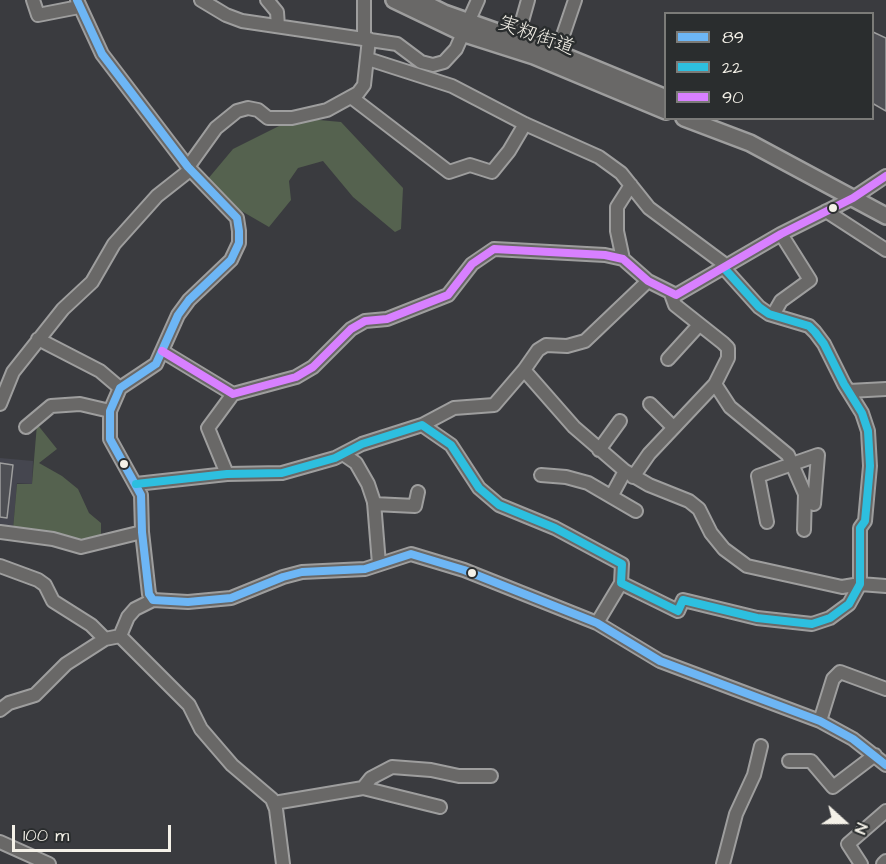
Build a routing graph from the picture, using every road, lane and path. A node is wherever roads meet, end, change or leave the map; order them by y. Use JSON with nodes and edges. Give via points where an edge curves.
{"nodes":[{"id":1,"x":33,"y":0,"type":"edge"},
{"id":2,"x":201,"y":0,"type":"edge"},
{"id":3,"x":267,"y":0,"type":"edge"},
{"id":4,"x":364,"y":0,"type":"edge"},
{"id":5,"x":394,"y":0,"type":"edge"},
{"id":6,"x":418,"y":0,"type":"edge"},
{"id":7,"x":478,"y":0,"type":"edge"},
{"id":8,"x":528,"y":0,"type":"edge"},
{"id":9,"x":575,"y":0,"type":"edge"},
{"id":10,"x":78,"y":3,"type":"edge"},
{"id":11,"x":278,"y":27,"type":"junction"},
{"id":12,"x":468,"y":28,"type":"junction"},
{"id":13,"x":367,"y":39,"type":"junction"},
{"id":14,"x":517,"y":39,"type":"junction"},
{"id":15,"x":557,"y":53,"type":"junction"},
{"id":16,"x":368,"y":59,"type":"junction"},
{"id":17,"x":351,"y":97,"type":"junction"},
{"id":18,"x":664,"y":97,"type":"edge"},
{"id":19,"x":664,"y":110,"type":"edge"},
{"id":20,"x":689,"y":120,"type":"edge"},
{"id":21,"x":711,"y":120,"type":"edge"},
{"id":22,"x":525,"y":124,"type":"junction"},
{"id":23,"x":750,"y":143,"type":"junction"},
{"id":24,"x":189,"y":169,"type":"junction"},
{"id":25,"x":886,"y":176,"type":"edge"},
{"id":26,"x":632,"y":185,"type":"junction"},
{"id":27,"x":853,"y":198,"type":"junction"},
{"id":28,"x":826,"y":211,"type":"junction"},
{"id":29,"x":886,"y":216,"type":"edge"},
{"id":30,"x":781,"y":234,"type":"junction"},
{"id":31,"x":886,"y":250,"type":"edge"},
{"id":32,"x":623,"y":259,"type":"junction"},
{"id":33,"x":725,"y":267,"type":"junction"},
{"id":34,"x":648,"y":281,"type":"junction"},
{"id":35,"x":671,"y":294,"type":"junction"},
{"id":36,"x":773,"y":315,"type":"junction"},
{"id":37,"x":699,"y":324,"type":"junction"},
{"id":38,"x":38,"y":339,"type":"junction"},
{"id":39,"x":162,"y":351,"type":"junction"},
{"id":40,"x":668,"y":358,"type":"dead end"},
{"id":41,"x":524,"y":370,"type":"junction"},
{"id":42,"x":715,"y":384,"type":"junction"},
{"id":43,"x":120,"y":388,"type":"junction"},
{"id":44,"x":886,"y":389,"type":"edge"},
{"id":45,"x":849,"y":391,"type":"junction"},
{"id":46,"x":233,"y":394,"type":"junction"},
{"id":47,"x":650,"y":404,"type":"dead end"},
{"id":48,"x":0,"y":405,"type":"edge"},
{"id":49,"x":110,"y":411,"type":"junction"},
{"id":50,"x":620,"y":421,"type":"dead end"},
{"id":51,"x":422,"y":425,"type":"junction"},
{"id":52,"x":673,"y":427,"type":"junction"},
{"id":53,"x":26,"y":428,"type":"dead end"},
{"id":54,"x":598,"y":450,"type":"junction"},
{"id":55,"x":343,"y":454,"type":"junction"},
{"id":56,"x":791,"y":463,"type":"junction"},
{"id":57,"x":227,"y":474,"type":"junction"},
{"id":58,"x":629,"y":474,"type":"junction"},
{"id":59,"x":541,"y":475,"type":"dead end"},
{"id":60,"x":136,"y":484,"type":"junction"},
{"id":61,"x":418,"y":492,"type":"dead end"},
{"id":62,"x":612,"y":495,"type":"junction"},
{"id":63,"x":374,"y":504,"type":"junction"},
{"id":64,"x":814,"y":504,"type":"dead end"},
{"id":65,"x":636,"y":511,"type":"dead end"},
{"id":66,"x":767,"y":522,"type":"dead end"},
{"id":67,"x":804,"y":530,"type":"dead end"},
{"id":68,"x":0,"y":532,"type":"edge"},
{"id":69,"x":142,"y":532,"type":"junction"},
{"id":70,"x":379,"y":564,"type":"junction"},
{"id":71,"x":0,"y":566,"type":"edge"},
{"id":72,"x":621,"y":583,"type":"junction"},
{"id":73,"x":860,"y":584,"type":"junction"},
{"id":74,"x":886,"y":586,"type":"edge"},
{"id":75,"x":153,"y":600,"type":"junction"},
{"id":76,"x":597,"y":623,"type":"junction"},
{"id":77,"x":120,"y":636,"type":"junction"},
{"id":78,"x":105,"y":639,"type":"junction"},
{"id":79,"x":886,"y":689,"type":"edge"},
{"id":80,"x":0,"y":710,"type":"edge"},
{"id":81,"x":820,"y":721,"type":"junction"},
{"id":82,"x":761,"y":746,"type":"dead end"},
{"id":83,"x":882,"y":758,"type":"edge"},
{"id":84,"x":789,"y":761,"type":"dead end"},
{"id":85,"x":492,"y":776,"type":"dead end"},
{"id":86,"x":363,"y":788,"type":"junction"},
{"id":87,"x":274,"y":803,"type":"junction"},
{"id":88,"x":440,"y":807,"type":"dead end"},
{"id":89,"x":886,"y":811,"type":"edge"},
{"id":90,"x":0,"y":842,"type":"edge"},
{"id":91,"x":50,"y":864,"type":"edge"},
{"id":92,"x":283,"y":864,"type":"edge"},
{"id":93,"x":723,"y":864,"type":"edge"},
{"id":94,"x":861,"y":864,"type":"edge"}],
"edges":[{"from":1,"to":10,"type":"street","via":[[38,15]]},
{"from":2,"to":11,"type":"street","via":[[234,18]]},
{"from":3,"to":11,"type":"street","via":[[277,12]]},
{"from":4,"to":13,"type":"street"},
{"from":5,"to":12,"type":"main road","name":"実籾街道"},
{"from":6,"to":12,"type":"main road","name":"実籾街道"},
{"from":7,"to":12,"type":"street"},
{"from":8,"to":14,"type":"street"},
{"from":9,"to":15,"type":"street"},
{"from":10,"to":24,"type":"street","via":[[102,54]]},
{"from":11,"to":13,"type":"street"},
{"from":12,"to":13,"type":"street","via":[[452,55],[437,64],[423,63],[397,44]]},
{"from":12,"to":14,"type":"main road","name":"実籾街道"},
{"from":12,"to":19,"type":"main road","name":"実籾街道"},
{"from":13,"to":16,"type":"street"},
{"from":14,"to":15,"type":"main road","name":"実籾街道"},
{"from":15,"to":18,"type":"main road","name":"実籾街道"},
{"from":16,"to":17,"type":"street","via":[[364,85]]},
{"from":16,"to":22,"type":"street","via":[[452,86]]},
{"from":17,"to":22,"type":"street","via":[[449,172],[470,165],[492,172]]},
{"from":17,"to":24,"type":"street","via":[[327,110],[292,118],[268,118],[248,108],[237,111],[216,128]]},
{"from":20,"to":23,"type":"main road"},
{"from":21,"to":23,"type":"main road"},
{"from":22,"to":26,"type":"street","via":[[599,157]]},
{"from":23,"to":27,"type":"main road"},
{"from":24,"to":38,"type":"street","via":[[157,196],[114,244],[92,282]]},
{"from":24,"to":39,"type":"street","via":[[237,218],[239,243],[231,260],[178,315]]},
{"from":25,"to":27,"type":"street"},
{"from":26,"to":32,"type":"street","via":[[617,207],[616,231]]},
{"from":26,"to":33,"type":"street","via":[[649,208]]},
{"from":27,"to":28,"type":"street"},
{"from":27,"to":29,"type":"main road"},
{"from":28,"to":30,"type":"street"},
{"from":28,"to":31,"type":"street"},
{"from":30,"to":33,"type":"street"},
{"from":30,"to":36,"type":"street","via":[[810,280],[781,301]]},
{"from":32,"to":34,"type":"street"},
{"from":32,"to":46,"type":"street","via":[[494,249],[472,264],[448,295],[387,319],[365,321],[351,328],[305,374]]},
{"from":33,"to":35,"type":"street","via":[[683,294]]},
{"from":33,"to":36,"type":"street","via":[[747,297]]},
{"from":34,"to":35,"type":"street"},
{"from":34,"to":41,"type":"street","via":[[585,341],[567,346],[546,345]]},
{"from":35,"to":37,"type":"street","via":[[675,305]]},
{"from":36,"to":45,"type":"street","via":[[809,326],[824,344]]},
{"from":37,"to":40,"type":"street"},
{"from":37,"to":42,"type":"street","via":[[728,348],[726,363]]},
{"from":38,"to":43,"type":"street","via":[[100,370]]},
{"from":38,"to":48,"type":"street","via":[[13,372]]},
{"from":39,"to":43,"type":"street","via":[[150,371]]},
{"from":39,"to":46,"type":"street"},
{"from":41,"to":51,"type":"street","via":[[494,405],[454,408]]},
{"from":41,"to":54,"type":"street"},
{"from":42,"to":52,"type":"street"},
{"from":42,"to":56,"type":"street","via":[[730,407],[788,455]]},
{"from":43,"to":49,"type":"street"},
{"from":44,"to":45,"type":"street"},
{"from":45,"to":73,"type":"street","via":[[862,413],[869,442],[865,521],[860,528]]},
{"from":46,"to":57,"type":"street","via":[[208,428]]},
{"from":47,"to":52,"type":"street"},
{"from":49,"to":53,"type":"street","via":[[80,404],[51,406]]},
{"from":49,"to":60,"type":"street","via":[[110,439]]},
{"from":50,"to":54,"type":"street"},
{"from":51,"to":55,"type":"street"},
{"from":51,"to":72,"type":"street","via":[[452,445],[480,488],[500,505],[555,528],[621,564]]},
{"from":52,"to":58,"type":"street"},
{"from":54,"to":58,"type":"street"},
{"from":55,"to":57,"type":"street","via":[[282,473]]},
{"from":55,"to":63,"type":"street","via":[[364,475]]},
{"from":56,"to":64,"type":"street","via":[[818,455]]},
{"from":56,"to":66,"type":"street","via":[[758,476]]},
{"from":56,"to":67,"type":"street","via":[[805,494]]},
{"from":57,"to":60,"type":"street"},
{"from":58,"to":62,"type":"street"},
{"from":58,"to":73,"type":"street","via":[[689,501],[699,509],[724,549],[747,566],[842,587]]},
{"from":59,"to":62,"type":"street","via":[[588,483]]},
{"from":60,"to":69,"type":"street","via":[[141,495]]},
{"from":61,"to":63,"type":"street","via":[[415,506]]},
{"from":62,"to":65,"type":"street"},
{"from":63,"to":70,"type":"street"},
{"from":68,"to":69,"type":"street","via":[[81,547]]},
{"from":69,"to":75,"type":"street"},
{"from":70,"to":75,"type":"street","via":[[347,572],[302,572],[231,598]]},
{"from":70,"to":76,"type":"street","via":[[411,554],[464,570]]},
{"from":71,"to":78,"type":"street","via":[[38,580],[53,601],[91,625]]},
{"from":72,"to":73,"type":"street","via":[[678,611],[683,600],[757,618],[812,624],[842,610]]},
{"from":72,"to":76,"type":"street"},
{"from":73,"to":74,"type":"street"},
{"from":75,"to":77,"type":"street","via":[[135,609]]},
{"from":76,"to":81,"type":"street","via":[[669,664]]},
{"from":77,"to":78,"type":"street"},
{"from":77,"to":87,"type":"street","via":[[189,705],[213,745]]},
{"from":78,"to":80,"type":"street","via":[[66,664],[35,694]]},
{"from":79,"to":81,"type":"street","via":[[840,672],[833,679]]},
{"from":81,"to":83,"type":"street"},
{"from":82,"to":93,"type":"street"},
{"from":83,"to":84,"type":"street","via":[[833,787],[811,761]]},
{"from":85,"to":86,"type":"street","via":[[392,767],[371,778]]},
{"from":86,"to":87,"type":"street"},
{"from":86,"to":88,"type":"street"},
{"from":87,"to":92,"type":"street"},
{"from":89,"to":94,"type":"street","via":[[848,844]]},
{"from":90,"to":91,"type":"street"}]}
